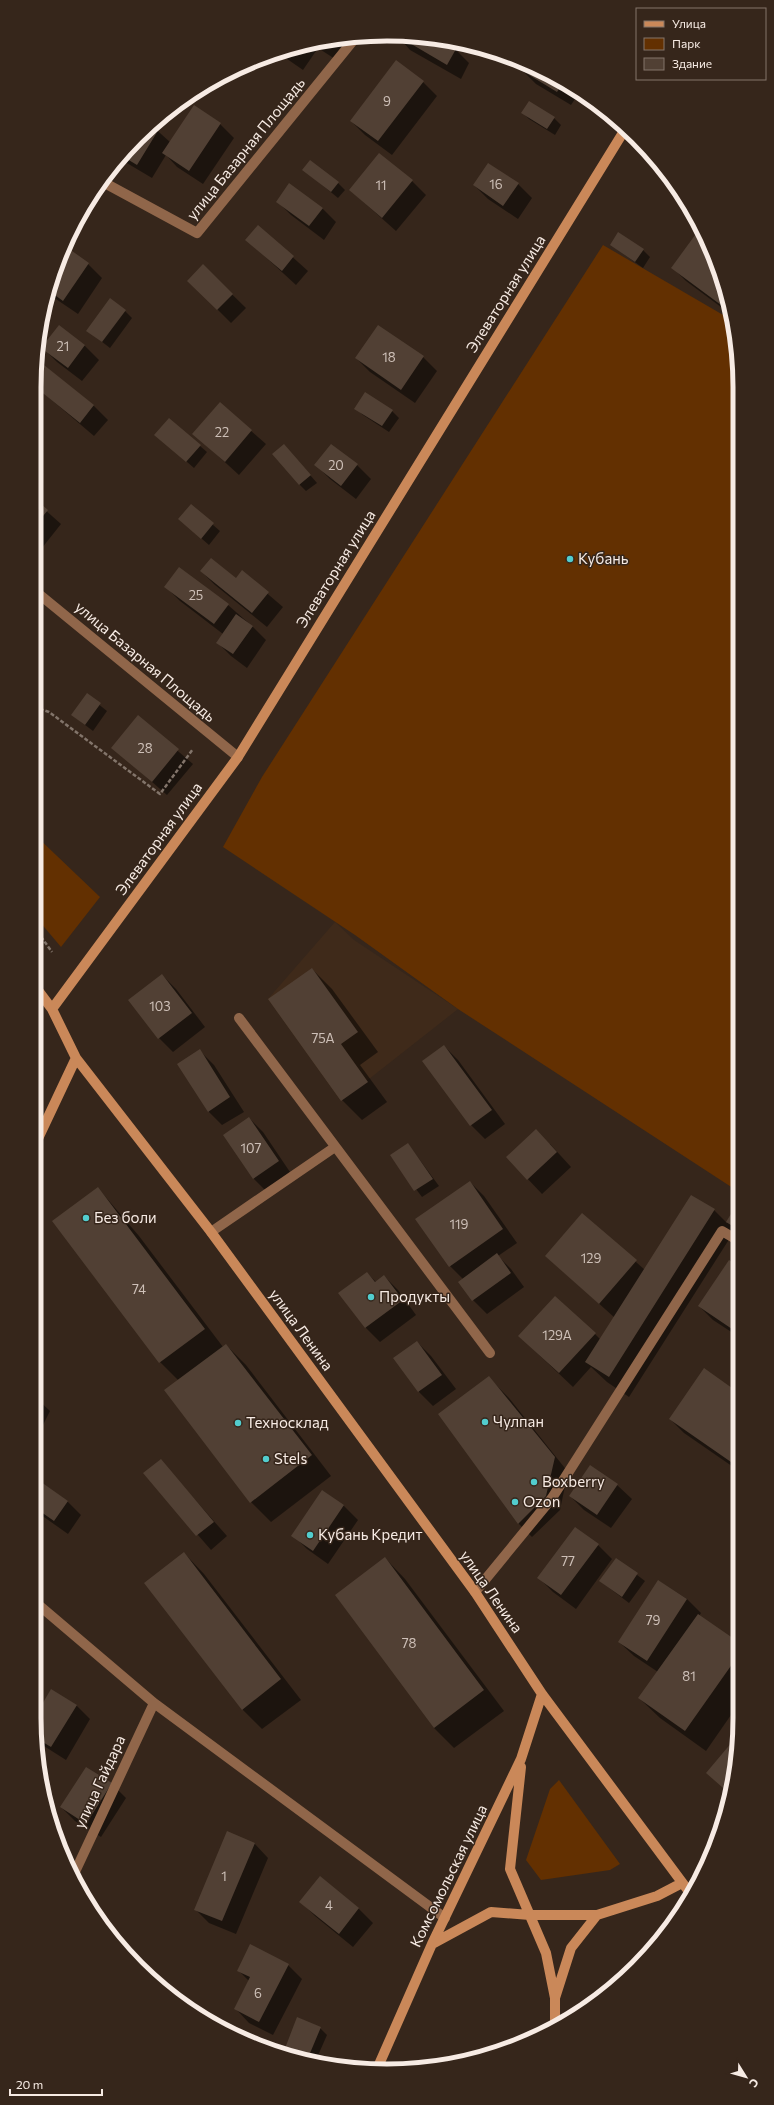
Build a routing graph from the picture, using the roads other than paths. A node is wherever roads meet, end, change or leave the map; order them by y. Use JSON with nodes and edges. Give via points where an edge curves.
{"nodes":[{"id":1,"x":350,"y":43,"type":"edge"},
{"id":2,"x":622,"y":134,"type":"edge"},
{"id":3,"x":107,"y":184,"type":"edge"},
{"id":4,"x":41,"y":596,"type":"edge"},
{"id":5,"x":238,"y":757,"type":"junction"},
{"id":6,"x":41,"y":994,"type":"edge"},
{"id":7,"x":52,"y":1009,"type":"junction"},
{"id":8,"x":240,"y":1018,"type":"dead end"},
{"id":9,"x":76,"y":1058,"type":"junction"},
{"id":10,"x":41,"y":1132,"type":"edge"},
{"id":11,"x":335,"y":1146,"type":"junction"},
{"id":12,"x":211,"y":1232,"type":"junction"},
{"id":13,"x":733,"y":1237,"type":"edge"},
{"id":14,"x":490,"y":1353,"type":"dead end"},
{"id":15,"x":475,"y":1592,"type":"junction"},
{"id":16,"x":41,"y":1607,"type":"edge"},
{"id":17,"x":542,"y":1694,"type":"junction"},
{"id":18,"x":154,"y":1703,"type":"junction"},
{"id":19,"x":521,"y":1759,"type":"junction"},
{"id":20,"x":76,"y":1869,"type":"edge"},
{"id":21,"x":682,"y":1883,"type":"junction"},
{"id":22,"x":688,"y":1890,"type":"edge"},
{"id":23,"x":530,"y":1915,"type":"junction"},
{"id":24,"x":597,"y":1915,"type":"junction"},
{"id":25,"x":445,"y":1918,"type":"junction"},
{"id":26,"x":432,"y":1944,"type":"junction"},
{"id":27,"x":556,"y":1998,"type":"junction"},
{"id":28,"x":556,"y":2020,"type":"edge"},
{"id":29,"x":379,"y":2064,"type":"edge"}],
"edges":[{"from":1,"to":3,"type":"street","name":"улица Базарная Площадь","via":[[197,233]]},
{"from":2,"to":5,"type":"street","name":"Элеваторная улица"},
{"from":4,"to":5,"type":"street","name":"улица Базарная Площадь"},
{"from":5,"to":7,"type":"street","name":"Элеваторная улица"},
{"from":6,"to":7,"type":"street","name":"улица Ленина"},
{"from":7,"to":9,"type":"street","name":"улица Ленина"},
{"from":8,"to":11,"type":"street"},
{"from":9,"to":10,"type":"street"},
{"from":9,"to":12,"type":"street","name":"улица Ленина"},
{"from":11,"to":12,"type":"street"},
{"from":11,"to":14,"type":"street"},
{"from":12,"to":15,"type":"street","name":"улица Ленина"},
{"from":13,"to":15,"type":"street","via":[[722,1231],[552,1498]]},
{"from":15,"to":17,"type":"street","name":"улица Ленина"},
{"from":16,"to":18,"type":"street"},
{"from":17,"to":19,"type":"street","name":"Комсомольская улица"},
{"from":17,"to":21,"type":"street","name":"улица Ленина"},
{"from":18,"to":20,"type":"street","name":"улица Гайдара"},
{"from":18,"to":25,"type":"street"},
{"from":19,"to":23,"type":"street","via":[[510,1869]]},
{"from":19,"to":25,"type":"street","name":"Комсомольская улица"},
{"from":21,"to":22,"type":"street"},
{"from":21,"to":24,"type":"street","via":[[657,1896]]},
{"from":23,"to":24,"type":"street"},
{"from":23,"to":26,"type":"street","via":[[490,1912]]},
{"from":23,"to":27,"type":"street","via":[[546,1953]]},
{"from":24,"to":27,"type":"street","via":[[571,1948]]},
{"from":25,"to":26,"type":"street","name":"Комсомольская улица"},
{"from":26,"to":29,"type":"street","name":"Комсомольская улица"},
{"from":27,"to":28,"type":"street"}]}
